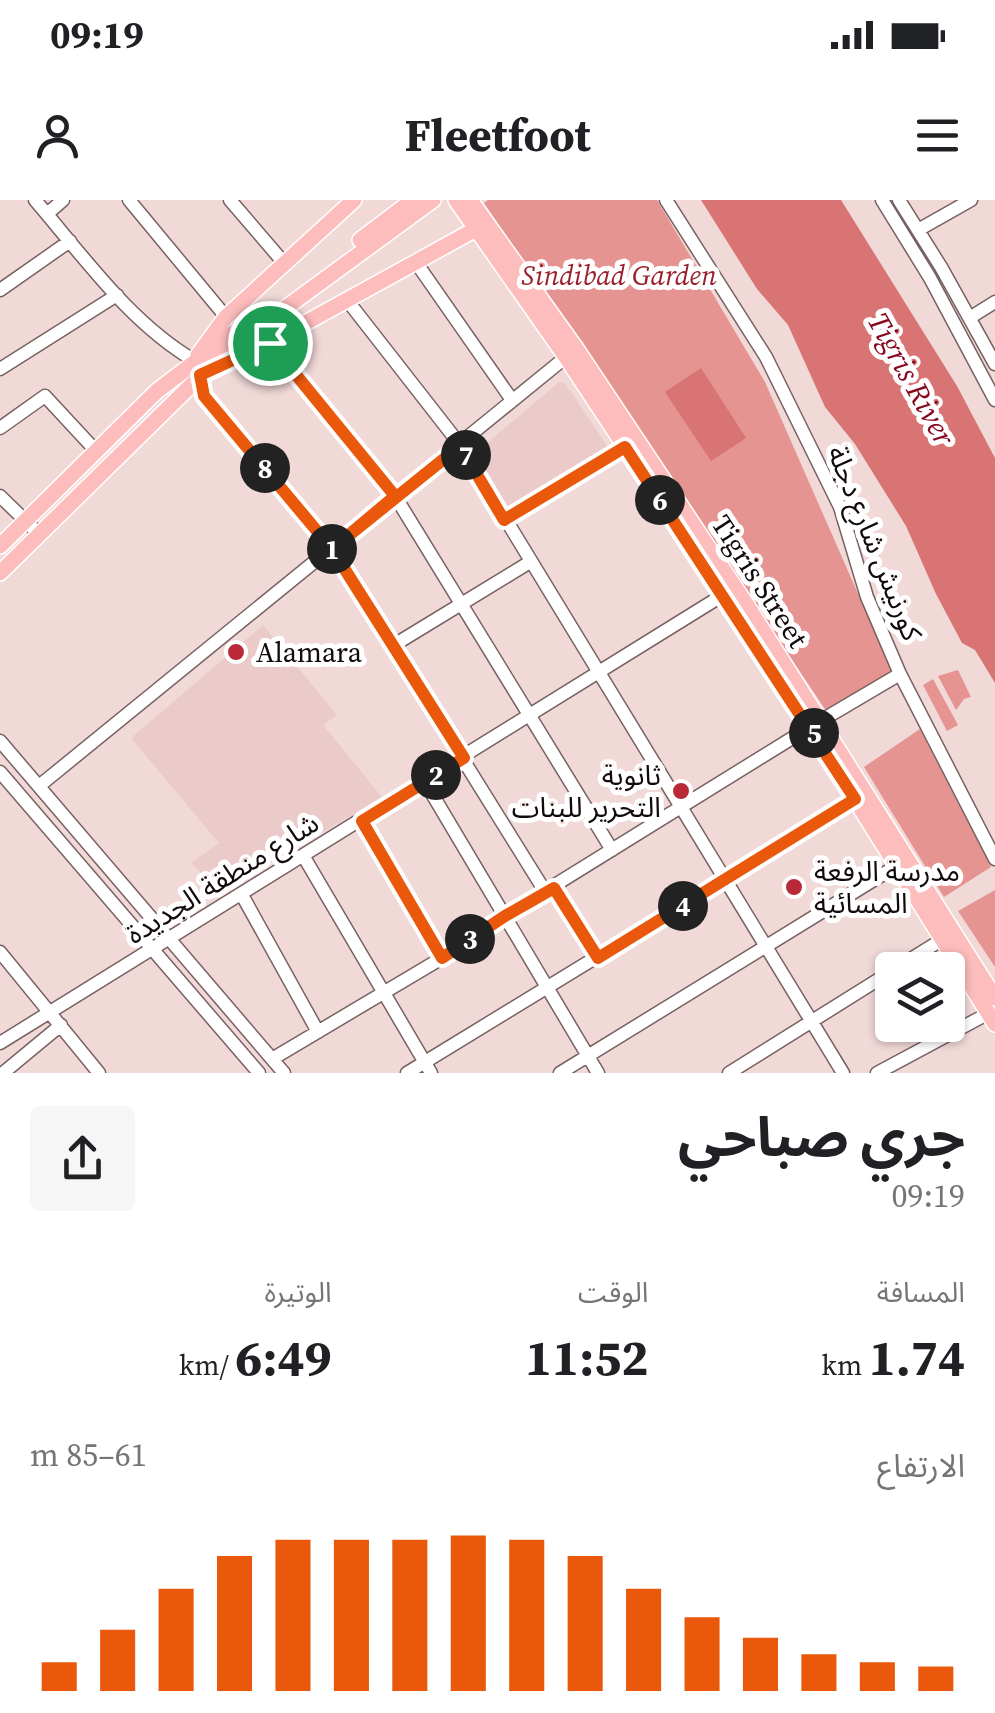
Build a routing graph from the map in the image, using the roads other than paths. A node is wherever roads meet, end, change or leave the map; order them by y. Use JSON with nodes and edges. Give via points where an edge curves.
{"nodes":[{"id":1,"x":35,"y":200,"type":"edge"},
{"id":2,"x":63,"y":200,"type":"edge"},
{"id":3,"x":128,"y":200,"type":"edge"},
{"id":4,"x":230,"y":200,"type":"edge"},
{"id":5,"x":353,"y":200,"type":"edge"},
{"id":6,"x":413,"y":200,"type":"edge"},
{"id":7,"x":433,"y":200,"type":"edge"},
{"id":8,"x":456,"y":200,"type":"edge"},
{"id":9,"x":470,"y":200,"type":"edge"},
{"id":10,"x":666,"y":200,"type":"edge"},
{"id":11,"x":882,"y":200,"type":"edge"},
{"id":12,"x":899,"y":200,"type":"edge"},
{"id":13,"x":971,"y":200,"type":"edge"},
{"id":14,"x":47,"y":214,"type":"junction"},
{"id":15,"x":476,"y":229,"type":"junction"},
{"id":16,"x":918,"y":230,"type":"junction"},
{"id":17,"x":70,"y":241,"type":"junction"},
{"id":18,"x":415,"y":261,"type":"junction"},
{"id":19,"x":284,"y":263,"type":"junction"},
{"id":20,"x":323,"y":274,"type":"junction"},
{"id":21,"x":0,"y":290,"type":"edge"},
{"id":22,"x":253,"y":291,"type":"junction"},
{"id":23,"x":117,"y":296,"type":"junction"},
{"id":24,"x":347,"y":300,"type":"junction"},
{"id":25,"x":995,"y":302,"type":"edge"},
{"id":26,"x":264,"y":312,"type":"junction"},
{"id":27,"x":226,"y":317,"type":"junction"},
{"id":28,"x":971,"y":317,"type":"junction"},
{"id":29,"x":270,"y":343,"type":"junction"},
{"id":30,"x":570,"y":352,"type":"junction"},
{"id":31,"x":995,"y":364,"type":"edge"},
{"id":32,"x":198,"y":368,"type":"junction"},
{"id":33,"x":0,"y":369,"type":"edge"},
{"id":34,"x":512,"y":400,"type":"junction"},
{"id":35,"x":995,"y":400,"type":"edge"},
{"id":36,"x":0,"y":428,"type":"edge"},
{"id":37,"x":460,"y":446,"type":"junction"},
{"id":38,"x":625,"y":447,"type":"junction"},
{"id":39,"x":96,"y":452,"type":"junction"},
{"id":40,"x":0,"y":496,"type":"edge"},
{"id":41,"x":395,"y":496,"type":"junction"},
{"id":42,"x":504,"y":520,"type":"junction"},
{"id":43,"x":25,"y":522,"type":"junction"},
{"id":44,"x":40,"y":535,"type":"junction"},
{"id":45,"x":0,"y":546,"type":"edge"},
{"id":46,"x":332,"y":549,"type":"junction"},
{"id":47,"x":530,"y":562,"type":"junction"},
{"id":48,"x":0,"y":573,"type":"edge"},
{"id":49,"x":723,"y":595,"type":"junction"},
{"id":50,"x":462,"y":605,"type":"junction"},
{"id":51,"x":394,"y":646,"type":"junction"},
{"id":52,"x":598,"y":674,"type":"junction"},
{"id":53,"x":900,"y":674,"type":"junction"},
{"id":54,"x":529,"y":717,"type":"junction"},
{"id":55,"x":816,"y":724,"type":"junction"},
{"id":56,"x":0,"y":741,"type":"edge"},
{"id":57,"x":464,"y":758,"type":"junction"},
{"id":58,"x":0,"y":772,"type":"edge"},
{"id":59,"x":425,"y":782,"type":"junction"},
{"id":60,"x":39,"y":786,"type":"junction"},
{"id":61,"x":855,"y":799,"type":"junction"},
{"id":62,"x":680,"y":808,"type":"junction"},
{"id":63,"x":362,"y":821,"type":"junction"},
{"id":64,"x":612,"y":850,"type":"junction"},
{"id":65,"x":304,"y":856,"type":"junction"},
{"id":66,"x":995,"y":859,"type":"edge"},
{"id":67,"x":898,"y":866,"type":"junction"},
{"id":68,"x":725,"y":880,"type":"junction"},
{"id":69,"x":550,"y":890,"type":"junction"},
{"id":70,"x":242,"y":895,"type":"junction"},
{"id":71,"x":505,"y":916,"type":"junction"},
{"id":72,"x":170,"y":938,"type":"junction"},
{"id":73,"x":943,"y":939,"type":"junction"},
{"id":74,"x":766,"y":947,"type":"junction"},
{"id":75,"x":154,"y":949,"type":"junction"},
{"id":76,"x":0,"y":952,"type":"edge"},
{"id":77,"x":922,"y":952,"type":"edge"},
{"id":78,"x":442,"y":958,"type":"junction"},
{"id":79,"x":598,"y":958,"type":"junction"},
{"id":80,"x":875,"y":982,"type":"edge"},
{"id":81,"x":548,"y":986,"type":"junction"},
{"id":82,"x":382,"y":994,"type":"junction"},
{"id":83,"x":993,"y":1012,"type":"edge"},
{"id":84,"x":51,"y":1013,"type":"junction"},
{"id":85,"x":812,"y":1022,"type":"junction"},
{"id":86,"x":60,"y":1025,"type":"junction"},
{"id":87,"x":318,"y":1032,"type":"junction"},
{"id":88,"x":0,"y":1043,"type":"edge"},
{"id":89,"x":588,"y":1056,"type":"junction"},
{"id":90,"x":272,"y":1059,"type":"junction"},
{"id":91,"x":427,"y":1068,"type":"edge"},
{"id":92,"x":885,"y":1071,"type":"edge"},
{"id":93,"x":256,"y":1072,"type":"edge"},
{"id":94,"x":3,"y":1073,"type":"edge"},
{"id":95,"x":99,"y":1073,"type":"edge"},
{"id":96,"x":284,"y":1073,"type":"edge"},
{"id":97,"x":407,"y":1073,"type":"edge"},
{"id":98,"x":560,"y":1073,"type":"edge"},
{"id":99,"x":598,"y":1073,"type":"edge"},
{"id":100,"x":729,"y":1073,"type":"edge"},
{"id":101,"x":843,"y":1073,"type":"edge"}],
"edges":[{"from":1,"to":14,"type":"street"},
{"from":2,"to":14,"type":"street"},
{"from":3,"to":27,"type":"street"},
{"from":4,"to":19,"type":"street"},
{"from":5,"to":19,"type":"main road"},
{"from":6,"to":20,"type":"main road"},
{"from":7,"to":20,"type":"main road"},
{"from":8,"to":15,"type":"main road","name":"Tigris Street"},
{"from":9,"to":30,"type":"main road","name":"Tigris Street"},
{"from":10,"to":53,"type":"street","name":"كورنيش شارع دجلة","via":[[766,357],[840,507],[867,597]]},
{"from":11,"to":35,"type":"street"},
{"from":12,"to":16,"type":"street"},
{"from":13,"to":16,"type":"street"},
{"from":14,"to":17,"type":"street"},
{"from":15,"to":18,"type":"main road"},
{"from":15,"to":30,"type":"main road","name":"Tigris Street"},
{"from":16,"to":28,"type":"street"},
{"from":17,"to":21,"type":"street"},
{"from":17,"to":23,"type":"street"},
{"from":18,"to":24,"type":"main road"},
{"from":18,"to":34,"type":"street"},
{"from":19,"to":22,"type":"main road"},
{"from":20,"to":26,"type":"main road"},
{"from":20,"to":32,"type":"main road"},
{"from":22,"to":26,"type":"main road","via":[[254,306]]},
{"from":22,"to":27,"type":"main road"},
{"from":23,"to":32,"type":"street"},
{"from":23,"to":33,"type":"street"},
{"from":24,"to":29,"type":"main road"},
{"from":24,"to":37,"type":"street"},
{"from":25,"to":28,"type":"street"},
{"from":26,"to":32,"type":"main road"},
{"from":27,"to":32,"type":"main road"},
{"from":28,"to":31,"type":"street"},
{"from":29,"to":32,"type":"main road"},
{"from":29,"to":41,"type":"street"},
{"from":30,"to":34,"type":"street"},
{"from":30,"to":38,"type":"main road","name":"Tigris Street"},
{"from":30,"to":55,"type":"main road","name":"Tigris Street"},
{"from":32,"to":39,"type":"main road","via":[[157,391]]},
{"from":32,"to":44,"type":"main road"},
{"from":32,"to":46,"type":"street","via":[[204,396]]},
{"from":34,"to":37,"type":"street"},
{"from":36,"to":39,"type":"street","via":[[45,396]]},
{"from":37,"to":41,"type":"street"},
{"from":37,"to":42,"type":"street"},
{"from":38,"to":42,"type":"street"},
{"from":38,"to":49,"type":"main road","name":"Tigris Street"},
{"from":39,"to":43,"type":"main road"},
{"from":40,"to":43,"type":"street"},
{"from":41,"to":46,"type":"street"},
{"from":41,"to":50,"type":"street"},
{"from":42,"to":47,"type":"street"},
{"from":43,"to":44,"type":"street"},
{"from":43,"to":45,"type":"main road"},
{"from":44,"to":48,"type":"main road"},
{"from":46,"to":51,"type":"street"},
{"from":46,"to":60,"type":"street"},
{"from":47,"to":50,"type":"street"},
{"from":47,"to":52,"type":"street"},
{"from":49,"to":52,"type":"street","name":"شارع منطقة الجديدة"},
{"from":49,"to":55,"type":"main road","name":"Tigris Street"},
{"from":50,"to":51,"type":"street"},
{"from":50,"to":54,"type":"street"},
{"from":51,"to":57,"type":"street"},
{"from":52,"to":54,"type":"street","name":"شارع منطقة الجديدة"},
{"from":52,"to":62,"type":"street"},
{"from":53,"to":55,"type":"street"},
{"from":53,"to":66,"type":"street","name":"كورنيش شارع دجلة"},
{"from":54,"to":57,"type":"street","name":"شارع منطقة الجديدة"},
{"from":54,"to":64,"type":"street"},
{"from":55,"to":61,"type":"main road","name":"Tigris Street"},
{"from":55,"to":62,"type":"street"},
{"from":55,"to":83,"type":"main road","name":"Tigris Street"},
{"from":56,"to":60,"type":"street"},
{"from":57,"to":59,"type":"street","name":"شارع منطقة الجديدة"},
{"from":57,"to":69,"type":"street"},
{"from":58,"to":75,"type":"street"},
{"from":59,"to":63,"type":"street","name":"شارع منطقة الجديدة"},
{"from":59,"to":71,"type":"street"},
{"from":60,"to":72,"type":"street"},
{"from":61,"to":67,"type":"main road","name":"Tigris Street"},
{"from":61,"to":68,"type":"street"},
{"from":62,"to":64,"type":"street"},
{"from":62,"to":68,"type":"street"},
{"from":63,"to":65,"type":"street","name":"شارع منطقة الجديدة"},
{"from":63,"to":78,"type":"street"},
{"from":64,"to":69,"type":"street"},
{"from":65,"to":70,"type":"street","name":"شارع منطقة الجديدة"},
{"from":65,"to":82,"type":"street"},
{"from":67,"to":73,"type":"main road","name":"Tigris Street"},
{"from":67,"to":74,"type":"street"},
{"from":68,"to":74,"type":"street"},
{"from":68,"to":79,"type":"street"},
{"from":69,"to":71,"type":"street"},
{"from":69,"to":79,"type":"street"},
{"from":70,"to":72,"type":"street","name":"شارع منطقة الجديدة"},
{"from":70,"to":87,"type":"street"},
{"from":71,"to":78,"type":"street"},
{"from":71,"to":81,"type":"street"},
{"from":72,"to":75,"type":"street","name":"شارع منطقة الجديدة"},
{"from":72,"to":90,"type":"street"},
{"from":73,"to":77,"type":"street"},
{"from":73,"to":83,"type":"main road","name":"Tigris Street"},
{"from":74,"to":85,"type":"street"},
{"from":74,"to":89,"type":"street"},
{"from":75,"to":84,"type":"street","name":"شارع منطقة الجديدة"},
{"from":75,"to":93,"type":"street"},
{"from":76,"to":84,"type":"street"},
{"from":78,"to":82,"type":"street"},
{"from":79,"to":81,"type":"street"},
{"from":80,"to":85,"type":"street"},
{"from":81,"to":89,"type":"street"},
{"from":81,"to":91,"type":"street"},
{"from":82,"to":87,"type":"street"},
{"from":82,"to":91,"type":"street"},
{"from":83,"to":92,"type":"street"},
{"from":84,"to":86,"type":"street"},
{"from":84,"to":88,"type":"street","name":"شارع منطقة الجديدة"},
{"from":85,"to":100,"type":"street"},
{"from":85,"to":101,"type":"street"},
{"from":86,"to":94,"type":"street"},
{"from":86,"to":95,"type":"street"},
{"from":87,"to":90,"type":"street"},
{"from":89,"to":98,"type":"street"},
{"from":89,"to":99,"type":"street"},
{"from":90,"to":96,"type":"street"},
{"from":91,"to":97,"type":"street"}]}
